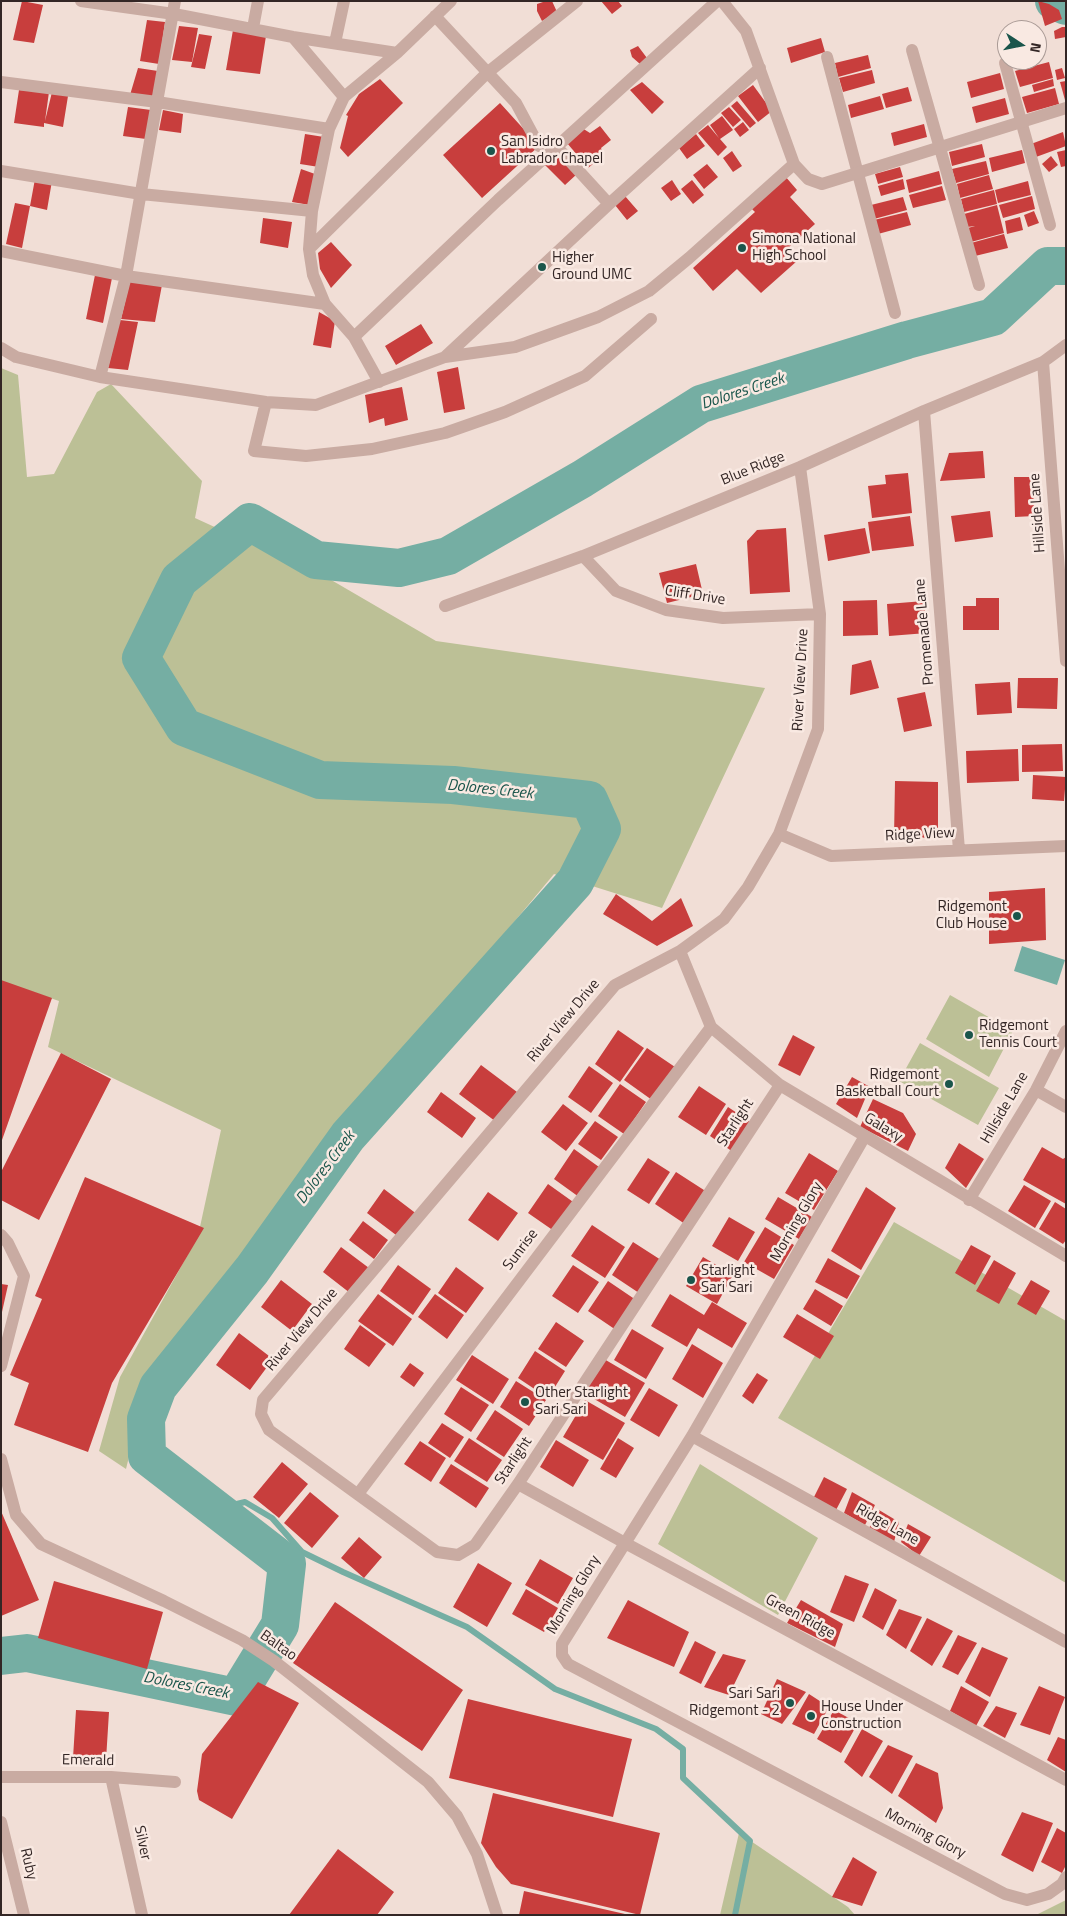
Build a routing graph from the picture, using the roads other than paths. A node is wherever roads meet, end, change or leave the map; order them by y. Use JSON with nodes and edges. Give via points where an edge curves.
{"nodes":[{"id":1,"x":81,"y":1,"type":"edge"},
{"id":2,"x":258,"y":1,"type":"edge"},
{"id":3,"x":344,"y":1,"type":"edge"},
{"id":4,"x":577,"y":1,"type":"edge"},
{"id":5,"x":717,"y":1,"type":"edge"},
{"id":6,"x":722,"y":1,"type":"edge"},
{"id":7,"x":449,"y":2,"type":"edge"},
{"id":8,"x":175,"y":8,"type":"edge"},
{"id":9,"x":435,"y":16,"type":"junction"},
{"id":10,"x":253,"y":28,"type":"junction"},
{"id":11,"x":293,"y":37,"type":"junction"},
{"id":12,"x":335,"y":44,"type":"junction"},
{"id":13,"x":912,"y":50,"type":"dead end"},
{"id":14,"x":396,"y":53,"type":"junction"},
{"id":15,"x":827,"y":57,"type":"dead end"},
{"id":16,"x":760,"y":68,"type":"junction"},
{"id":17,"x":1007,"y":70,"type":"edge"},
{"id":18,"x":487,"y":73,"type":"junction"},
{"id":19,"x":1,"y":82,"type":"edge"},
{"id":20,"x":344,"y":97,"type":"junction"},
{"id":21,"x":157,"y":102,"type":"junction"},
{"id":22,"x":1066,"y":108,"type":"edge"},
{"id":23,"x":1022,"y":122,"type":"junction"},
{"id":24,"x":329,"y":129,"type":"junction"},
{"id":25,"x":539,"y":146,"type":"dead end"},
{"id":26,"x":557,"y":147,"type":"junction"},
{"id":27,"x":941,"y":147,"type":"junction"},
{"id":28,"x":794,"y":164,"type":"junction"},
{"id":29,"x":1,"y":171,"type":"edge"},
{"id":30,"x":858,"y":172,"type":"junction"},
{"id":31,"x":141,"y":194,"type":"junction"},
{"id":32,"x":609,"y":204,"type":"junction"},
{"id":33,"x":312,"y":211,"type":"junction"},
{"id":34,"x":1050,"y":225,"type":"dead end"},
{"id":35,"x":309,"y":249,"type":"junction"},
{"id":36,"x":1,"y":251,"type":"edge"},
{"id":37,"x":126,"y":276,"type":"junction"},
{"id":38,"x":980,"y":284,"type":"dead end"},
{"id":39,"x":325,"y":304,"type":"junction"},
{"id":40,"x":895,"y":313,"type":"dead end"},
{"id":41,"x":651,"y":319,"type":"dead end"},
{"id":42,"x":354,"y":337,"type":"junction"},
{"id":43,"x":1066,"y":345,"type":"edge"},
{"id":44,"x":1,"y":348,"type":"edge"},
{"id":45,"x":445,"y":357,"type":"junction"},
{"id":46,"x":1043,"y":362,"type":"junction"},
{"id":47,"x":100,"y":377,"type":"junction"},
{"id":48,"x":379,"y":382,"type":"junction"},
{"id":49,"x":266,"y":402,"type":"junction"},
{"id":50,"x":924,"y":412,"type":"junction"},
{"id":51,"x":800,"y":467,"type":"junction"},
{"id":52,"x":583,"y":556,"type":"junction"},
{"id":53,"x":445,"y":606,"type":"dead end"},
{"id":54,"x":820,"y":614,"type":"junction"},
{"id":55,"x":1066,"y":661,"type":"edge"},
{"id":56,"x":780,"y":834,"type":"junction"},
{"id":57,"x":1066,"y":846,"type":"edge"},
{"id":58,"x":959,"y":850,"type":"junction"},
{"id":59,"x":680,"y":951,"type":"junction"},
{"id":60,"x":711,"y":1027,"type":"junction"},
{"id":61,"x":1066,"y":1031,"type":"edge"},
{"id":62,"x":780,"y":1085,"type":"junction"},
{"id":63,"x":1036,"y":1090,"type":"junction"},
{"id":64,"x":1066,"y":1107,"type":"edge"},
{"id":65,"x":865,"y":1136,"type":"junction"},
{"id":66,"x":969,"y":1200,"type":"junction"},
{"id":67,"x":1,"y":1235,"type":"edge"},
{"id":68,"x":1066,"y":1256,"type":"edge"},
{"id":69,"x":1,"y":1366,"type":"edge"},
{"id":70,"x":268,"y":1430,"type":"joint"},
{"id":71,"x":692,"y":1436,"type":"junction"},
{"id":72,"x":1,"y":1459,"type":"edge"},
{"id":73,"x":518,"y":1484,"type":"junction"},
{"id":74,"x":358,"y":1494,"type":"junction"},
{"id":75,"x":625,"y":1543,"type":"junction"},
{"id":76,"x":1066,"y":1642,"type":"edge"},
{"id":77,"x":111,"y":1777,"type":"junction"},
{"id":78,"x":1,"y":1778,"type":"edge"},
{"id":79,"x":1066,"y":1780,"type":"edge"},
{"id":80,"x":175,"y":1782,"type":"dead end"},
{"id":81,"x":1,"y":1822,"type":"edge"},
{"id":82,"x":1066,"y":1877,"type":"edge"},
{"id":83,"x":24,"y":1915,"type":"edge"},
{"id":84,"x":142,"y":1915,"type":"edge"},
{"id":85,"x":497,"y":1915,"type":"edge"}],
"edges":[{"from":1,"to":8,"type":"street"},
{"from":2,"to":10,"type":"street"},
{"from":3,"to":12,"type":"street"},
{"from":4,"to":18,"type":"street"},
{"from":5,"to":26,"type":"street"},
{"from":6,"to":16,"type":"street","via":[[746,31]]},
{"from":7,"to":9,"type":"street"},
{"from":8,"to":10,"type":"street"},
{"from":8,"to":21,"type":"street"},
{"from":9,"to":14,"type":"street"},
{"from":9,"to":18,"type":"street"},
{"from":10,"to":11,"type":"street"},
{"from":11,"to":12,"type":"street"},
{"from":11,"to":20,"type":"street"},
{"from":12,"to":14,"type":"street"},
{"from":13,"to":27,"type":"street"},
{"from":14,"to":20,"type":"street"},
{"from":15,"to":30,"type":"street"},
{"from":16,"to":28,"type":"street"},
{"from":16,"to":32,"type":"street"},
{"from":17,"to":23,"type":"street"},
{"from":18,"to":25,"type":"street","via":[[516,103]]},
{"from":18,"to":35,"type":"street"},
{"from":19,"to":21,"type":"street"},
{"from":20,"to":24,"type":"street"},
{"from":21,"to":24,"type":"street"},
{"from":21,"to":31,"type":"street"},
{"from":22,"to":23,"type":"street"},
{"from":23,"to":27,"type":"street"},
{"from":23,"to":34,"type":"street"},
{"from":24,"to":33,"type":"street"},
{"from":26,"to":32,"type":"street"},
{"from":26,"to":42,"type":"street"},
{"from":27,"to":30,"type":"street"},
{"from":27,"to":38,"type":"street"},
{"from":28,"to":30,"type":"street","via":[[808,179],[822,184]]},
{"from":28,"to":45,"type":"street","via":[[649,291],[598,316],[516,346]]},
{"from":29,"to":31,"type":"street"},
{"from":30,"to":40,"type":"street"},
{"from":31,"to":33,"type":"street"},
{"from":31,"to":37,"type":"street"},
{"from":32,"to":45,"type":"street"},
{"from":33,"to":35,"type":"street"},
{"from":35,"to":39,"type":"street"},
{"from":36,"to":37,"type":"street"},
{"from":37,"to":39,"type":"street"},
{"from":37,"to":47,"type":"street"},
{"from":39,"to":42,"type":"street"},
{"from":41,"to":49,"type":"street","via":[[585,376],[506,412],[445,433],[372,449],[306,456],[254,452]]},
{"from":42,"to":48,"type":"street"},
{"from":43,"to":46,"type":"street","name":"Blue Ridge"},
{"from":44,"to":47,"type":"street","via":[[16,357]]},
{"from":45,"to":48,"type":"street"},
{"from":46,"to":50,"type":"street","name":"Blue Ridge"},
{"from":46,"to":55,"type":"street","name":"Hillside Lane"},
{"from":47,"to":49,"type":"street"},
{"from":48,"to":49,"type":"street","via":[[316,405]]},
{"from":50,"to":51,"type":"street","name":"Blue Ridge"},
{"from":50,"to":58,"type":"street","name":"Promenade Lane"},
{"from":51,"to":52,"type":"street","name":"Blue Ridge"},
{"from":51,"to":54,"type":"street","name":"River View Drive"},
{"from":52,"to":53,"type":"street","name":"Blue Ridge"},
{"from":52,"to":54,"type":"street","name":"Cliff Drive","via":[[616,590],[666,610],[723,618]]},
{"from":54,"to":56,"type":"street","name":"River View Drive","via":[[818,729]]},
{"from":56,"to":58,"type":"street","name":"Ridge View","via":[[831,856]]},
{"from":56,"to":59,"type":"street","name":"River View Drive","via":[[724,919]]},
{"from":57,"to":58,"type":"street","name":"Ridge View"},
{"from":59,"to":60,"type":"street","name":"Galaxy"},
{"from":59,"to":70,"type":"street","name":"River View Drive","via":[[615,985],[263,1400],[261,1414]]},
{"from":60,"to":62,"type":"street","name":"Galaxy"},
{"from":60,"to":74,"type":"street","name":"Sunrise"},
{"from":61,"to":63,"type":"street","name":"Hillside Lane"},
{"from":62,"to":65,"type":"street","name":"Galaxy"},
{"from":62,"to":73,"type":"street","name":"Starlight"},
{"from":63,"to":64,"type":"street"},
{"from":63,"to":66,"type":"street","name":"Hillside Lane"},
{"from":65,"to":66,"type":"street","name":"Galaxy"},
{"from":65,"to":71,"type":"street","name":"Morning Glory"},
{"from":66,"to":68,"type":"street","name":"Galaxy"},
{"from":67,"to":69,"type":"street","via":[[24,1276]]},
{"from":70,"to":74,"type":"street","name":"Starlight"},
{"from":71,"to":75,"type":"street","name":"Morning Glory"},
{"from":71,"to":76,"type":"street","name":"Ridge Lane"},
{"from":72,"to":85,"type":"street","name":"Baltao","via":[[16,1515],[41,1544],[242,1640],[274,1661],[428,1782],[457,1816],[477,1854]]},
{"from":73,"to":74,"type":"street","name":"Starlight","via":[[475,1545],[458,1555],[437,1552]]},
{"from":73,"to":75,"type":"street","name":"Green Ridge"},
{"from":75,"to":79,"type":"street","name":"Green Ridge"},
{"from":75,"to":82,"type":"street","name":"Morning Glory","via":[[562,1644],[562,1655],[568,1664],[1005,1894],[1028,1900],[1048,1894]]},
{"from":77,"to":78,"type":"street","name":"Emerald"},
{"from":77,"to":80,"type":"street","name":"Emerald"},
{"from":77,"to":84,"type":"street","name":"Silver"},
{"from":81,"to":83,"type":"street","name":"Ruby"}]}
